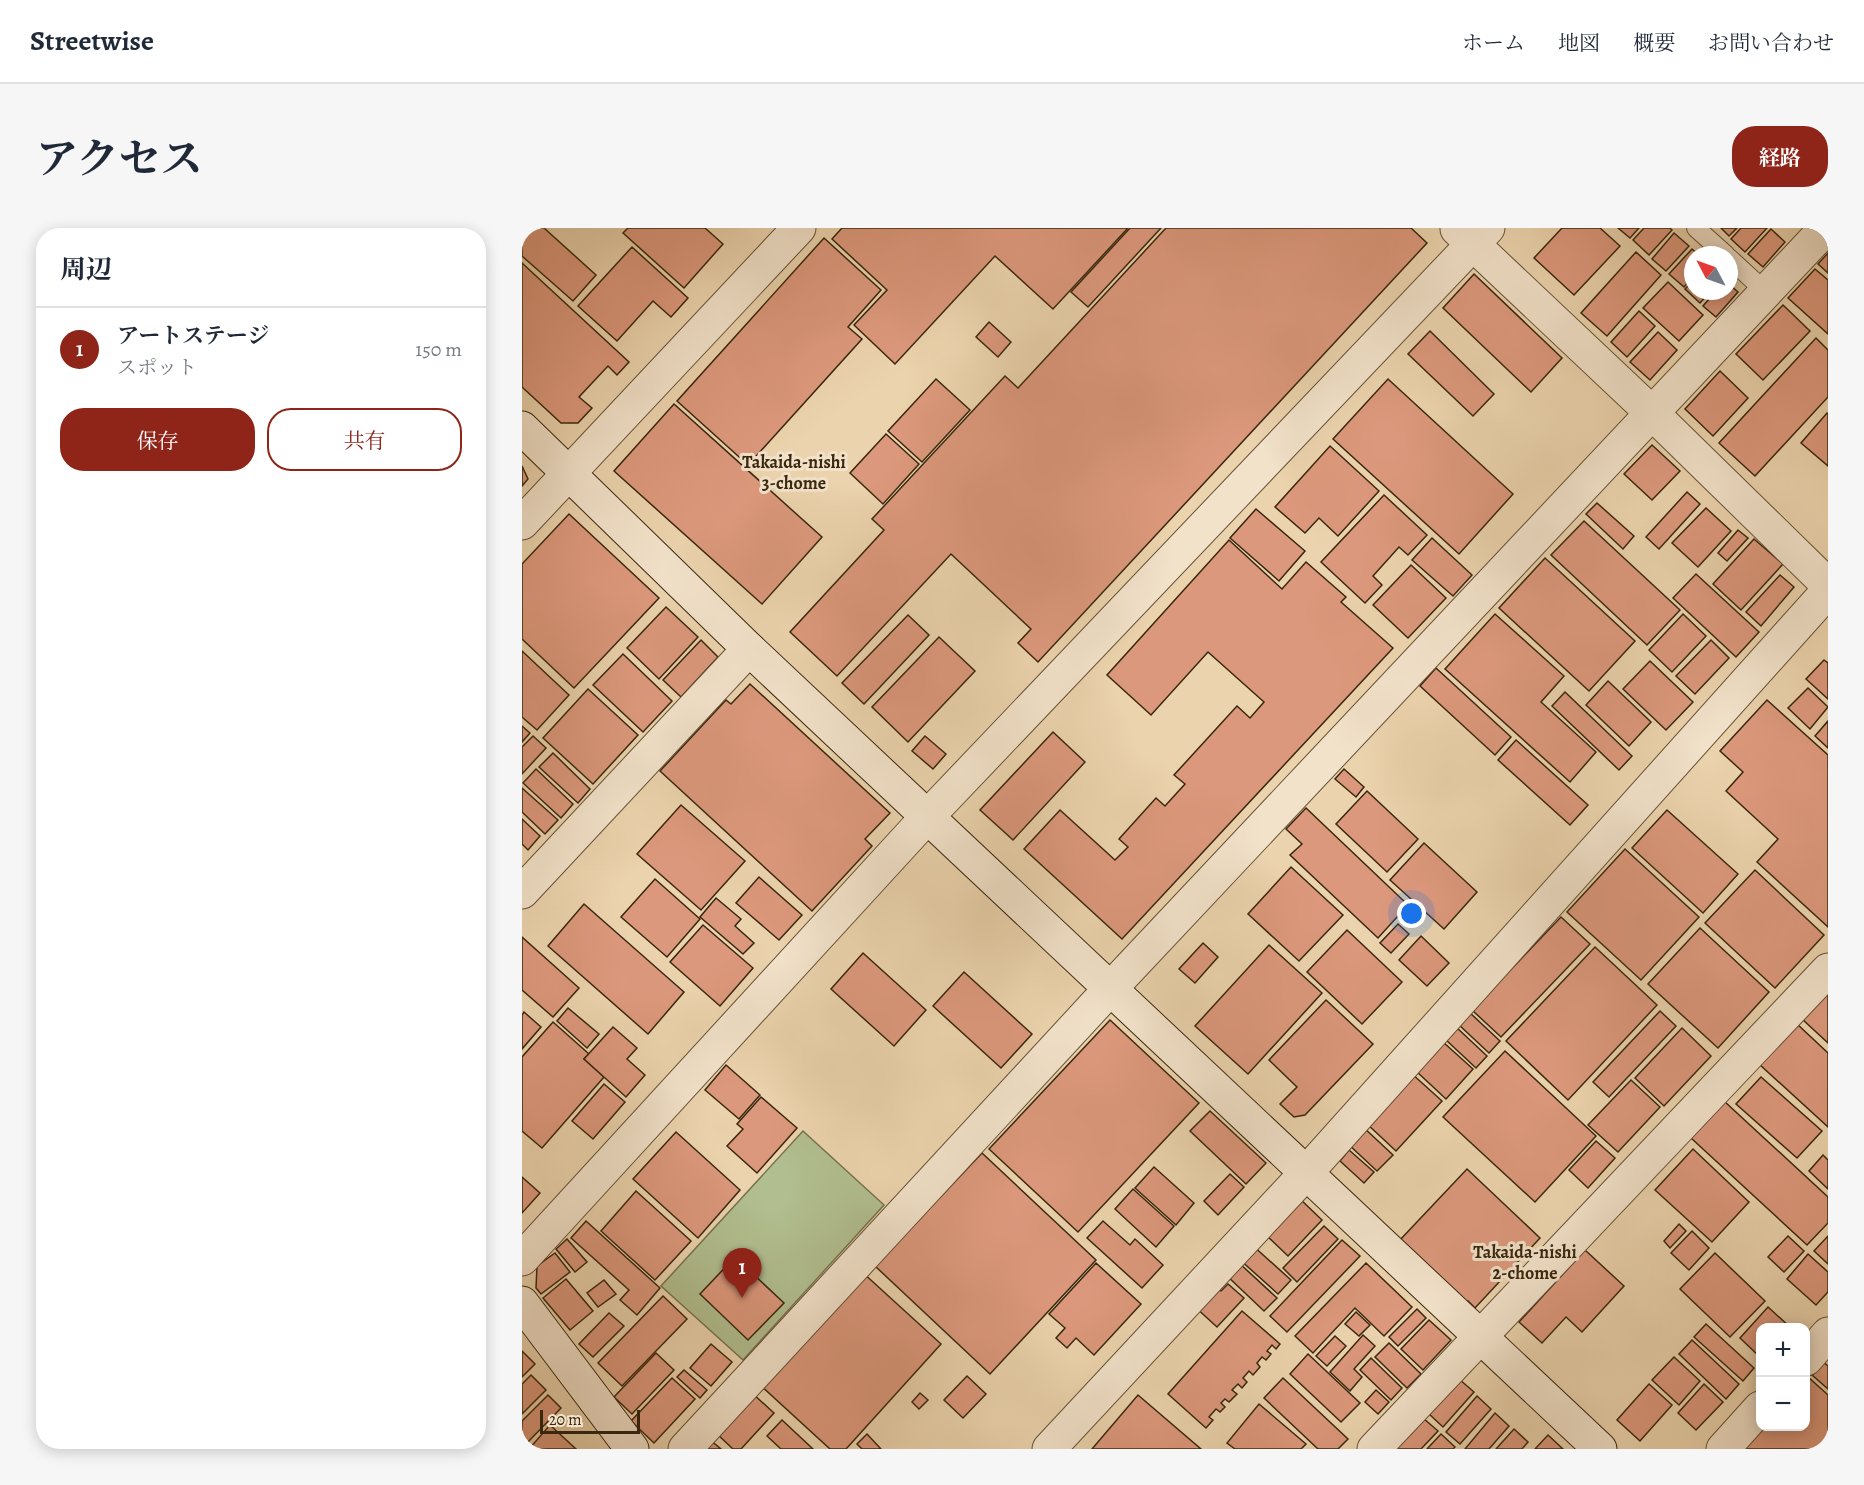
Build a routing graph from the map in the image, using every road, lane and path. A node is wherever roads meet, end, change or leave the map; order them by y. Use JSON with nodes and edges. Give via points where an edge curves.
{"nodes":[{"id":1,"x":799,"y":228,"type":"edge"},
{"id":2,"x":1696,"y":228,"type":"edge"},
{"id":3,"x":1826,"y":228,"type":"edge"},
{"id":4,"x":1472,"y":233,"type":"edge"},
{"id":5,"x":1716,"y":246,"type":"edge"},
{"id":6,"x":1738,"y":266,"type":"edge"},
{"id":7,"x":1766,"y":292,"type":"junction"},
{"id":8,"x":1652,"y":412,"type":"junction"},
{"id":9,"x":522,"y":428,"type":"edge"},
{"id":10,"x":570,"y":473,"type":"junction"},
{"id":11,"x":522,"y":523,"type":"edge"},
{"id":12,"x":1828,"y":585,"type":"edge"},
{"id":13,"x":1828,"y":591,"type":"edge"},
{"id":14,"x":749,"y":649,"type":"junction"},
{"id":15,"x":928,"y":816,"type":"junction"},
{"id":16,"x":522,"y":892,"type":"edge"},
{"id":17,"x":1828,"y":970,"type":"edge"},
{"id":18,"x":1110,"y":989,"type":"junction"},
{"id":19,"x":1306,"y":1173,"type":"junction"},
{"id":20,"x":522,"y":1259,"type":"edge"},
{"id":21,"x":522,"y":1303,"type":"edge"},
{"id":22,"x":1828,"y":1334,"type":"edge"},
{"id":23,"x":1480,"y":1336,"type":"junction"},
{"id":24,"x":1810,"y":1354,"type":"edge"},
{"id":25,"x":1756,"y":1413,"type":"edge"},
{"id":26,"x":632,"y":1449,"type":"edge"},
{"id":27,"x":685,"y":1449,"type":"edge"},
{"id":28,"x":1049,"y":1449,"type":"edge"},
{"id":29,"x":1374,"y":1449,"type":"edge"},
{"id":30,"x":1600,"y":1449,"type":"edge"},
{"id":31,"x":1723,"y":1449,"type":"edge"}],
"edges":[{"from":1,"to":10,"type":"street"},
{"from":2,"to":5,"type":"lane"},
{"from":3,"to":7,"type":"street"},
{"from":4,"to":8,"type":"street"},
{"from":4,"to":15,"type":"street"},
{"from":6,"to":7,"type":"lane"},
{"from":7,"to":8,"type":"street"},
{"from":8,"to":12,"type":"street"},
{"from":8,"to":18,"type":"street"},
{"from":9,"to":10,"type":"street"},
{"from":10,"to":11,"type":"street"},
{"from":10,"to":14,"type":"street"},
{"from":13,"to":19,"type":"street"},
{"from":14,"to":15,"type":"street"},
{"from":14,"to":16,"type":"street"},
{"from":15,"to":18,"type":"street"},
{"from":15,"to":20,"type":"street"},
{"from":17,"to":23,"type":"street"},
{"from":18,"to":19,"type":"street"},
{"from":18,"to":27,"type":"street"},
{"from":19,"to":23,"type":"street"},
{"from":19,"to":28,"type":"street"},
{"from":21,"to":26,"type":"street"},
{"from":22,"to":24,"type":"street"},
{"from":23,"to":29,"type":"street"},
{"from":23,"to":30,"type":"street"},
{"from":25,"to":31,"type":"street"}]}
